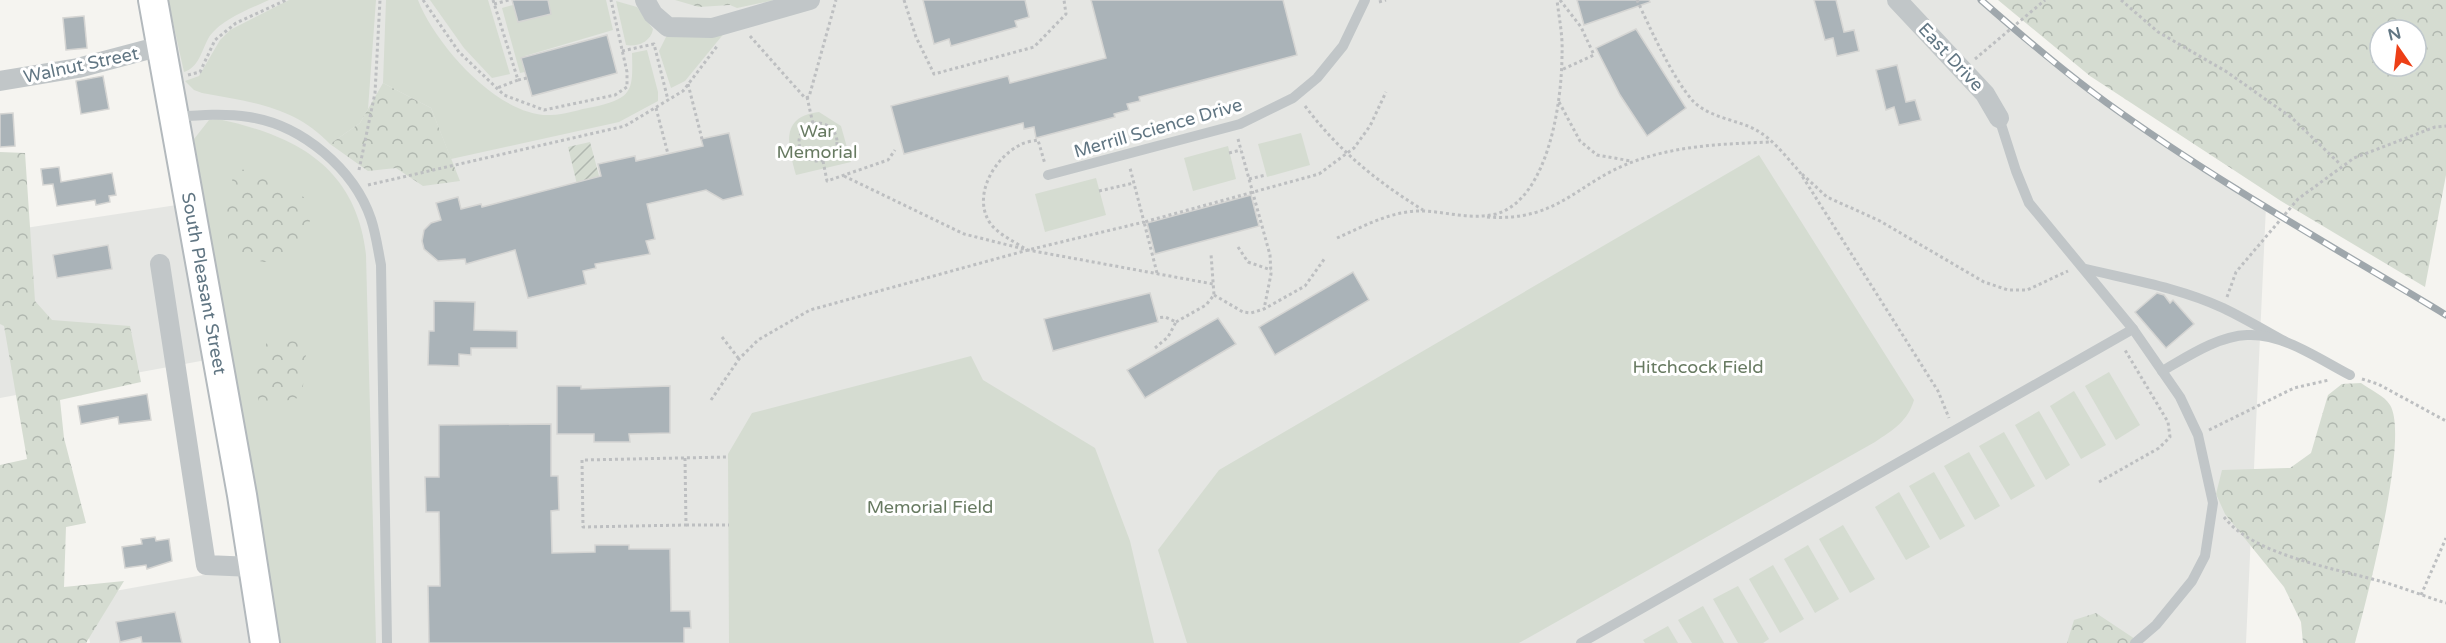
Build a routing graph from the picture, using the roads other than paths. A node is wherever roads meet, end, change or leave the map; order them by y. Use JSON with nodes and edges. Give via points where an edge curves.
{"nodes":[{"id":1,"x":153,"y":0,"type":"edge"},
{"id":2,"x":645,"y":0,"type":"edge"},
{"id":3,"x":810,"y":0,"type":"edge"},
{"id":4,"x":1365,"y":0,"type":"edge"},
{"id":5,"x":1898,"y":0,"type":"edge"},
{"id":6,"x":161,"y":46,"type":"junction"},
{"id":7,"x":0,"y":81,"type":"edge"},
{"id":8,"x":175,"y":117,"type":"junction"},
{"id":9,"x":1999,"y":118,"type":"joint"},
{"id":10,"x":1048,"y":175,"type":"road end"},
{"id":11,"x":160,"y":264,"type":"dead end"},
{"id":12,"x":2085,"y":269,"type":"junction"},
{"id":13,"x":2133,"y":329,"type":"junction"},
{"id":14,"x":2284,"y":341,"type":"junction"},
{"id":15,"x":2162,"y":370,"type":"junction"},
{"id":16,"x":2350,"y":375,"type":"road end"},
{"id":17,"x":253,"y":567,"type":"junction"},
{"id":18,"x":265,"y":643,"type":"edge"},
{"id":19,"x":387,"y":643,"type":"edge"},
{"id":20,"x":1581,"y":643,"type":"edge"},
{"id":21,"x":2135,"y":643,"type":"edge"}],
"edges":[{"from":1,"to":6,"type":"main road","name":"South Pleasant Street"},
{"from":2,"to":3,"type":"street","via":[[668,27],[711,28]]},
{"from":4,"to":10,"type":"lane","name":"Merrill Science Drive","via":[[1343,46],[1317,78],[1293,98],[1240,124]]},
{"from":5,"to":9,"type":"street","name":"East Drive","via":[[1985,94]]},
{"from":6,"to":7,"type":"street","name":"Walnut Street","via":[[78,68]]},
{"from":6,"to":8,"type":"main road","name":"South Pleasant Street"},
{"from":8,"to":17,"type":"main road","name":"South Pleasant Street"},
{"from":8,"to":19,"type":"lane","via":[[250,117],[278,125],[309,141],[338,166],[371,219],[381,265]]},
{"from":9,"to":12,"type":"lane","via":[[2029,203]]},
{"from":11,"to":17,"type":"street","via":[[206,565]]},
{"from":12,"to":13,"type":"lane"},
{"from":12,"to":14,"type":"lane","via":[[2161,286],[2223,308]]},
{"from":13,"to":15,"type":"lane"},
{"from":13,"to":20,"type":"lane"},
{"from":14,"to":15,"type":"lane","via":[[2247,334],[2218,342]]},
{"from":14,"to":16,"type":"lane"},
{"from":15,"to":21,"type":"lane","via":[[2198,435],[2213,503],[2205,556],[2192,581],[2156,625]]},
{"from":17,"to":18,"type":"main road","name":"South Pleasant Street"}]}
